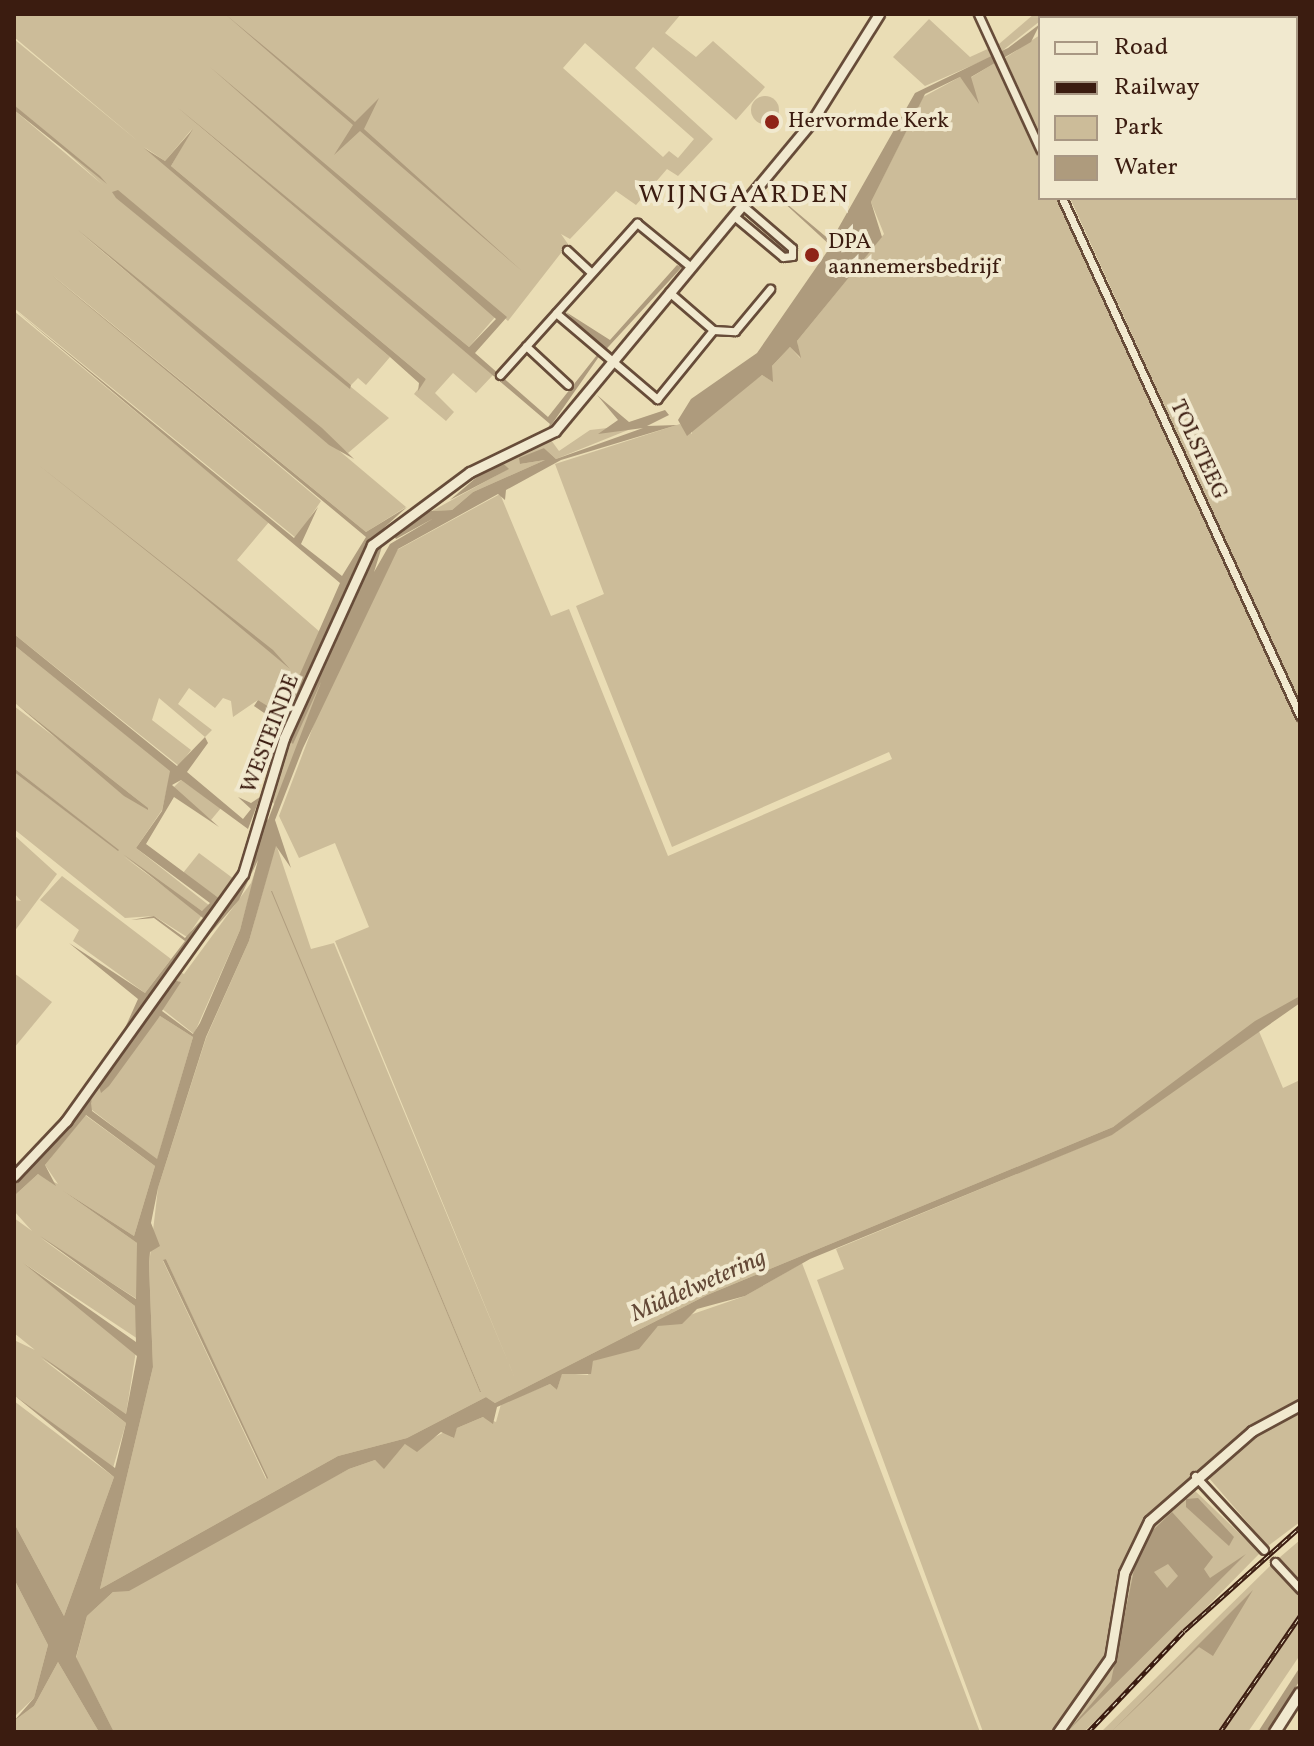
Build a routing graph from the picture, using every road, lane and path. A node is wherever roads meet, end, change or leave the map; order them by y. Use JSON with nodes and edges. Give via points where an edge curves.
{"nodes":[{"id":1,"x":879,"y":14,"type":"edge"},
{"id":2,"x":978,"y":14,"type":"edge"},
{"id":3,"x":1038,"y":145,"type":"edge"},
{"id":4,"x":1063,"y":200,"type":"edge"},
{"id":5,"x":742,"y":205,"type":"junction"},
{"id":6,"x":734,"y":216,"type":"junction"},
{"id":7,"x":567,"y":250,"type":"dead end"},
{"id":8,"x":691,"y":267,"type":"junction"},
{"id":9,"x":591,"y":272,"type":"junction"},
{"id":10,"x":770,"y":289,"type":"dead end"},
{"id":11,"x":669,"y":292,"type":"junction"},
{"id":12,"x":556,"y":313,"type":"junction"},
{"id":13,"x":713,"y":330,"type":"junction"},
{"id":14,"x":526,"y":346,"type":"junction"},
{"id":15,"x":604,"y":355,"type":"junction"},
{"id":16,"x":500,"y":375,"type":"dead end"},
{"id":17,"x":568,"y":385,"type":"dead end"},
{"id":18,"x":1300,"y":716,"type":"edge"},
{"id":19,"x":14,"y":1176,"type":"edge"},
{"id":20,"x":1300,"y":1405,"type":"edge"},
{"id":21,"x":1195,"y":1476,"type":"junction"},
{"id":22,"x":1264,"y":1550,"type":"tunnel mouth"},
{"id":23,"x":1275,"y":1562,"type":"tunnel mouth"},
{"id":24,"x":1300,"y":1589,"type":"edge"},
{"id":25,"x":1300,"y":1693,"type":"edge"},
{"id":26,"x":1058,"y":1732,"type":"edge"},
{"id":27,"x":1275,"y":1732,"type":"edge"}],
"edges":[{"from":1,"to":5,"type":"street","name":"WESTEINDE","via":[[812,121]]},
{"from":2,"to":3,"type":"street"},
{"from":4,"to":18,"type":"street","name":"TOLSTEEG"},
{"from":5,"to":6,"type":"street","name":"WESTEINDE"},
{"from":5,"to":6,"type":"street","via":[[792,248],[792,256],[783,257]]},
{"from":6,"to":8,"type":"street","name":"WESTEINDE"},
{"from":7,"to":9,"type":"street"},
{"from":8,"to":9,"type":"street","via":[[637,223]]},
{"from":8,"to":11,"type":"street","name":"WESTEINDE"},
{"from":9,"to":12,"type":"street"},
{"from":10,"to":13,"type":"street","via":[[735,331]]},
{"from":11,"to":13,"type":"street"},
{"from":11,"to":15,"type":"street","name":"WESTEINDE"},
{"from":12,"to":14,"type":"street"},
{"from":12,"to":15,"type":"street"},
{"from":13,"to":15,"type":"street","via":[[657,399]]},
{"from":14,"to":16,"type":"street"},
{"from":14,"to":17,"type":"street"},
{"from":15,"to":19,"type":"street","name":"WESTEINDE","via":[[545,441],[470,472],[372,545],[284,738],[243,874],[66,1121]]},
{"from":20,"to":21,"type":"street"},
{"from":21,"to":22,"type":"street"},
{"from":21,"to":26,"type":"street","via":[[1142,1532],[1124,1573],[1110,1658]]},
{"from":23,"to":24,"type":"street"},
{"from":25,"to":27,"type":"main road"}]}
